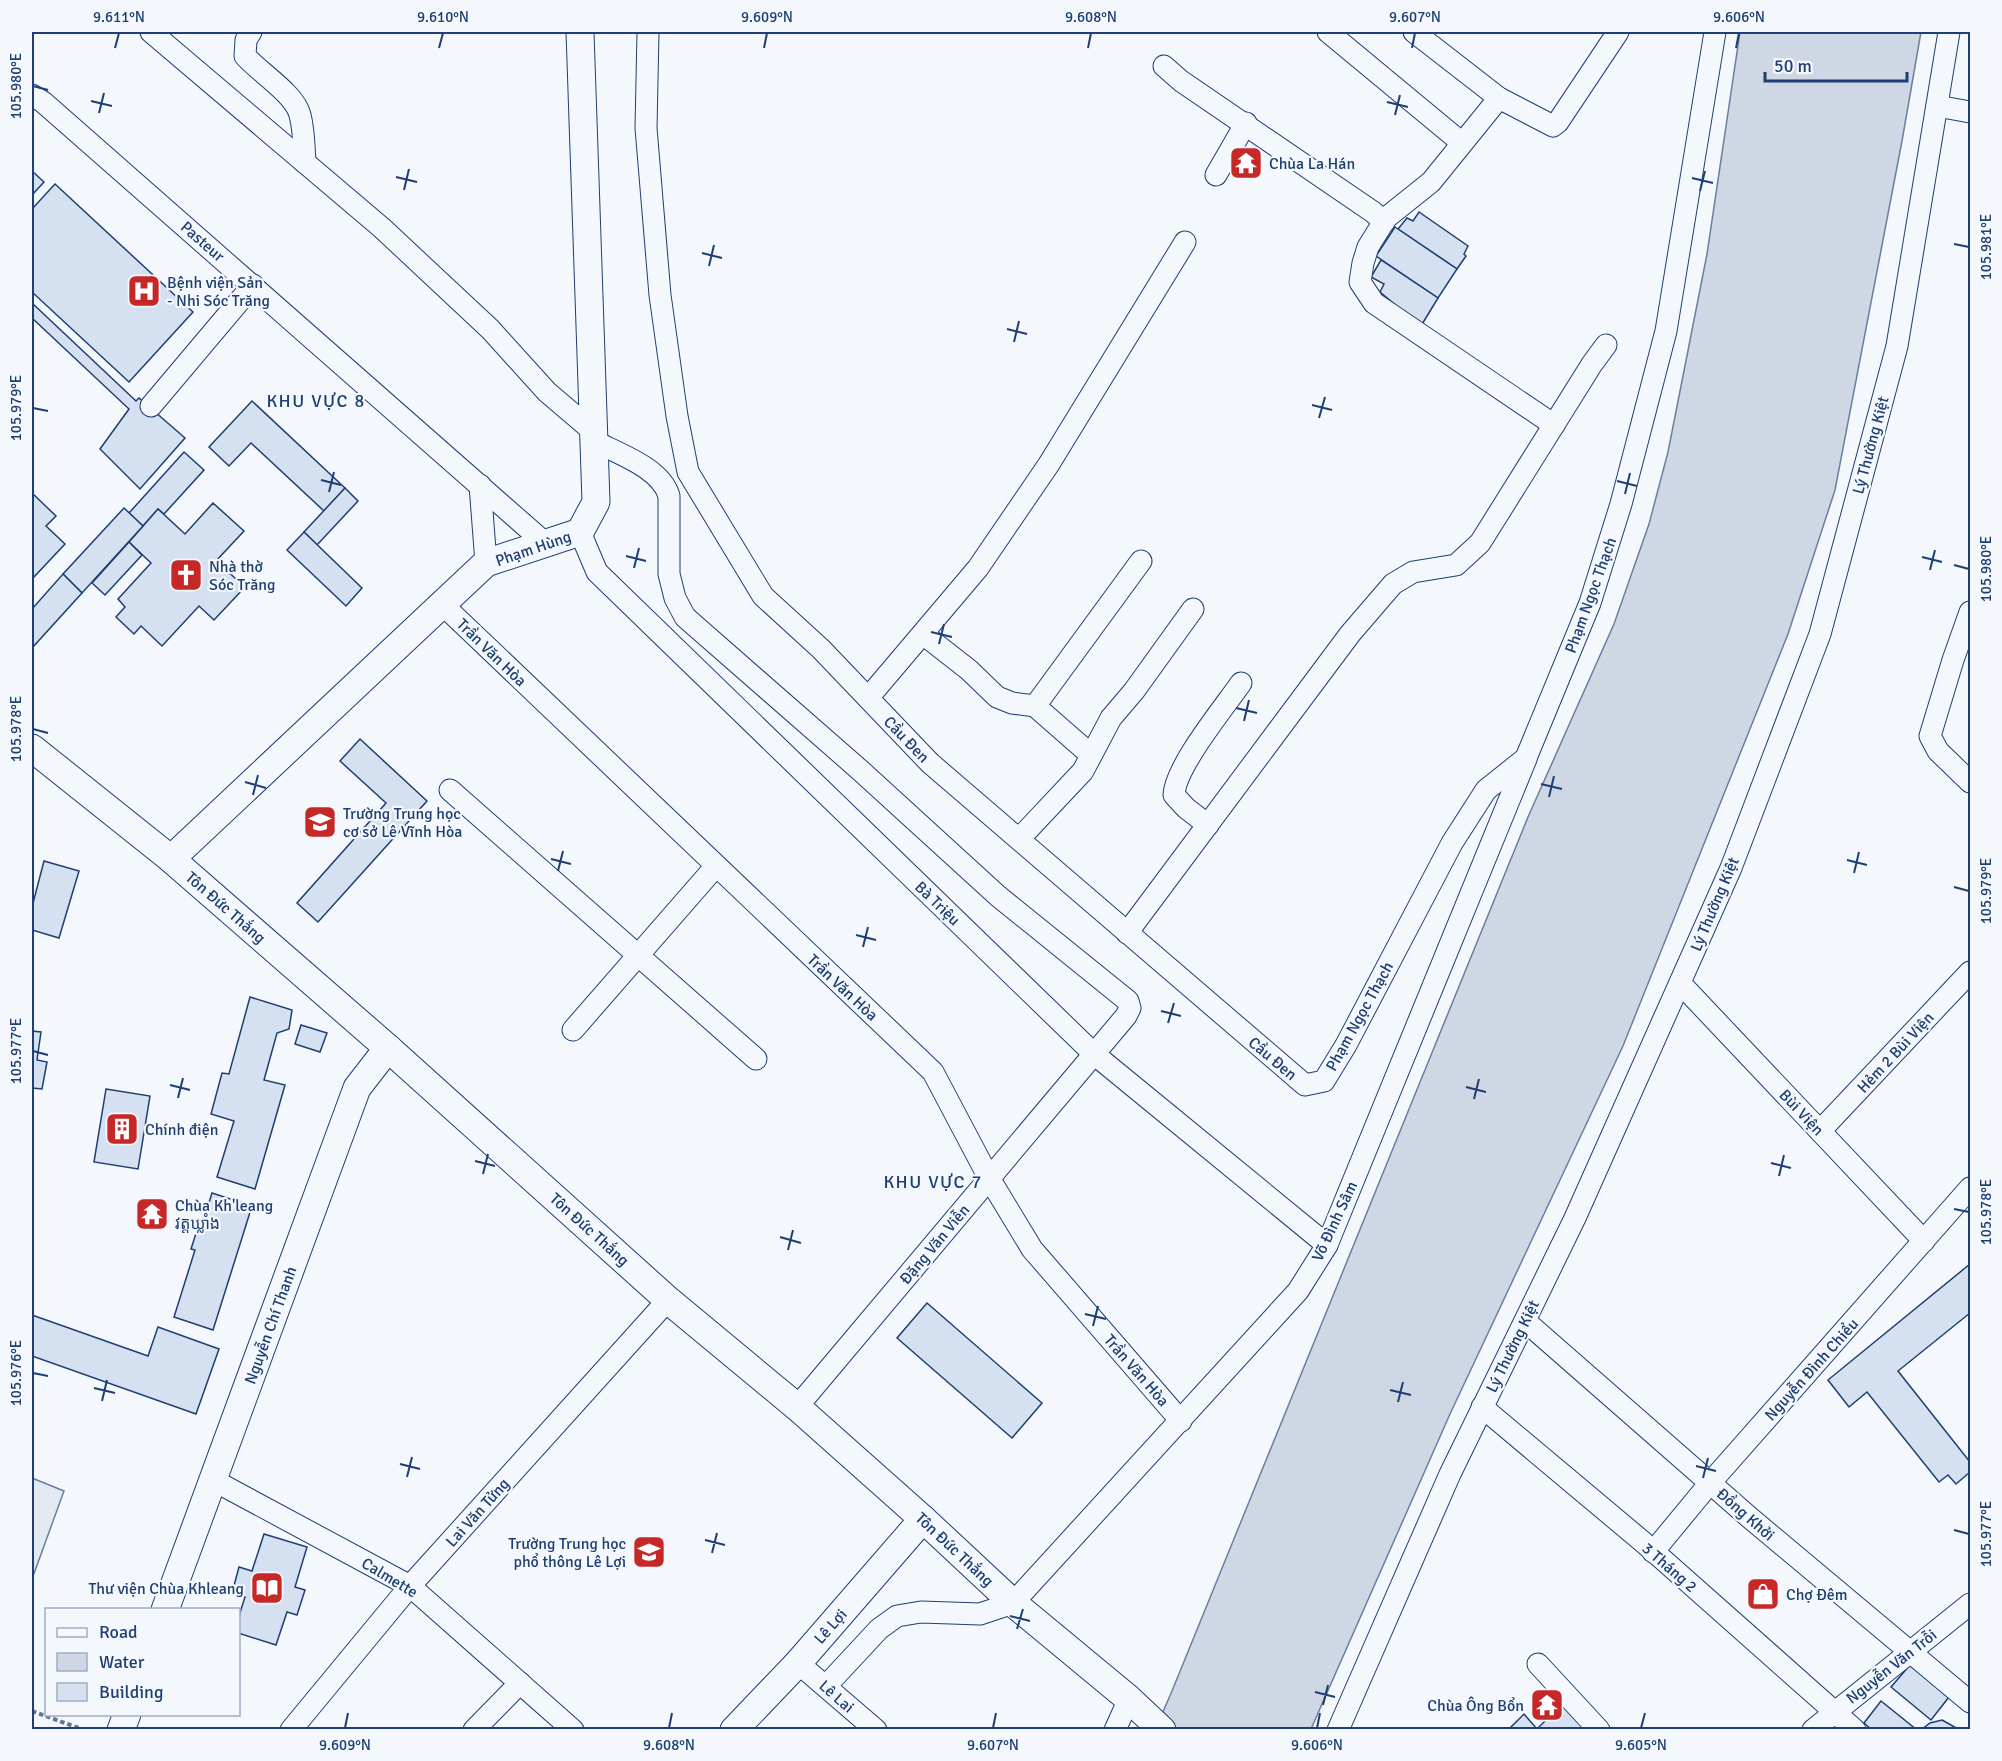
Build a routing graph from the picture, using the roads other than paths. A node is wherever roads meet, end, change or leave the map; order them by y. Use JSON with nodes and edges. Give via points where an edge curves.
{"nodes":[{"id":1,"x":151,"y":32,"type":"edge"},
{"id":2,"x":251,"y":32,"type":"edge"},
{"id":3,"x":580,"y":32,"type":"edge"},
{"id":4,"x":648,"y":32,"type":"edge"},
{"id":5,"x":1328,"y":32,"type":"edge"},
{"id":6,"x":1414,"y":32,"type":"edge"},
{"id":7,"x":1617,"y":32,"type":"edge"},
{"id":8,"x":1715,"y":32,"type":"edge"},
{"id":9,"x":1949,"y":32,"type":"edge"},
{"id":10,"x":1164,"y":66,"type":"dead end"},
{"id":11,"x":32,"y":95,"type":"edge"},
{"id":12,"x":1499,"y":98,"type":"junction"},
{"id":13,"x":1937,"y":106,"type":"junction"},
{"id":14,"x":1971,"y":112,"type":"edge"},
{"id":15,"x":1246,"y":123,"type":"junction"},
{"id":16,"x":1462,"y":143,"type":"junction"},
{"id":17,"x":305,"y":163,"type":"junction"},
{"id":18,"x":1216,"y":175,"type":"dead end"},
{"id":19,"x":1384,"y":222,"type":"junction"},
{"id":20,"x":1185,"y":242,"type":"dead end"},
{"id":21,"x":253,"y":285,"type":"junction"},
{"id":22,"x":1606,"y":345,"type":"dead end"},
{"id":23,"x":151,"y":406,"type":"dead end"},
{"id":24,"x":1554,"y":426,"type":"junction"},
{"id":25,"x":594,"y":436,"type":"junction"},
{"id":26,"x":480,"y":485,"type":"junction"},
{"id":27,"x":580,"y":532,"type":"junction"},
{"id":28,"x":546,"y":544,"type":"junction"},
{"id":29,"x":1141,"y":561,"type":"dead end"},
{"id":30,"x":486,"y":563,"type":"junction"},
{"id":31,"x":443,"y":605,"type":"junction"},
{"id":32,"x":1193,"y":609,"type":"dead end"},
{"id":33,"x":1971,"y":612,"type":"edge"},
{"id":34,"x":923,"y":634,"type":"junction"},
{"id":35,"x":1241,"y":683,"type":"dead end"},
{"id":36,"x":868,"y":698,"type":"junction"},
{"id":37,"x":1035,"y":706,"type":"junction"},
{"id":38,"x":32,"y":748,"type":"edge"},
{"id":39,"x":1091,"y":755,"type":"junction"},
{"id":40,"x":1526,"y":758,"type":"junction"},
{"id":41,"x":1971,"y":782,"type":"edge"},
{"id":42,"x":450,"y":790,"type":"dead end"},
{"id":43,"x":1208,"y":825,"type":"junction"},
{"id":44,"x":1018,"y":839,"type":"junction"},
{"id":45,"x":171,"y":860,"type":"junction"},
{"id":46,"x":716,"y":866,"type":"junction"},
{"id":47,"x":1127,"y":933,"type":"junction"},
{"id":48,"x":638,"y":956,"type":"junction"},
{"id":49,"x":1971,"y":972,"type":"edge"},
{"id":50,"x":1680,"y":983,"type":"junction"},
{"id":51,"x":573,"y":1030,"type":"dead end"},
{"id":52,"x":388,"y":1048,"type":"junction"},
{"id":53,"x":1094,"y":1054,"type":"junction"},
{"id":54,"x":756,"y":1059,"type":"dead end"},
{"id":55,"x":1305,"y":1085,"type":"joint"},
{"id":56,"x":1820,"y":1131,"type":"junction"},
{"id":57,"x":989,"y":1178,"type":"junction"},
{"id":58,"x":1971,"y":1188,"type":"edge"},
{"id":59,"x":1924,"y":1241,"type":"junction"},
{"id":60,"x":1327,"y":1245,"type":"junction"},
{"id":61,"x":668,"y":1300,"type":"junction"},
{"id":62,"x":1525,"y":1321,"type":"junction"},
{"id":63,"x":797,"y":1407,"type":"junction"},
{"id":64,"x":1482,"y":1407,"type":"junction"},
{"id":65,"x":1181,"y":1421,"type":"junction"},
{"id":66,"x":213,"y":1480,"type":"junction"},
{"id":67,"x":1710,"y":1483,"type":"junction"},
{"id":68,"x":923,"y":1519,"type":"junction"},
{"id":69,"x":1653,"y":1552,"type":"junction"},
{"id":70,"x":410,"y":1586,"type":"junction"},
{"id":71,"x":1013,"y":1603,"type":"junction"},
{"id":72,"x":1970,"y":1604,"type":"edge"},
{"id":73,"x":166,"y":1608,"type":"edge"},
{"id":74,"x":1911,"y":1651,"type":"junction"},
{"id":75,"x":798,"y":1663,"type":"junction"},
{"id":76,"x":1538,"y":1664,"type":"dead end"},
{"id":77,"x":520,"y":1683,"type":"junction"},
{"id":78,"x":826,"y":1686,"type":"junction"},
{"id":79,"x":1971,"y":1702,"type":"edge"},
{"id":80,"x":1835,"y":1712,"type":"junction"},
{"id":81,"x":1145,"y":1714,"type":"edge"},
{"id":82,"x":291,"y":1730,"type":"edge"},
{"id":83,"x":474,"y":1730,"type":"edge"},
{"id":84,"x":573,"y":1730,"type":"edge"},
{"id":85,"x":734,"y":1730,"type":"edge"},
{"id":86,"x":876,"y":1730,"type":"edge"},
{"id":87,"x":1115,"y":1730,"type":"edge"},
{"id":88,"x":1338,"y":1730,"type":"edge"},
{"id":89,"x":1599,"y":1730,"type":"edge"},
{"id":90,"x":1813,"y":1730,"type":"edge"},
{"id":91,"x":1855,"y":1730,"type":"edge"}],
"edges":[{"from":1,"to":17,"type":"street"},
{"from":2,"to":17,"type":"street","via":[[245,56],[286,92],[300,113]]},
{"from":3,"to":25,"type":"main road","name":"Phạm Hùng"},
{"from":4,"to":36,"type":"street","name":"Cầu Đen","via":[[646,128],[660,294],[688,472],[763,596]]},
{"from":5,"to":16,"type":"street"},
{"from":6,"to":12,"type":"street"},
{"from":7,"to":12,"type":"street","via":[[1552,126]]},
{"from":8,"to":40,"type":"street","name":"Phạm Ngọc Thạch","via":[[1666,331],[1621,504],[1590,603]]},
{"from":9,"to":13,"type":"street","name":"Lý Thường Kiệt"},
{"from":10,"to":15,"type":"street"},
{"from":11,"to":21,"type":"street","name":"Pasteur"},
{"from":12,"to":16,"type":"street"},
{"from":13,"to":14,"type":"street"},
{"from":13,"to":50,"type":"street","name":"Lý Thường Kiệt","via":[[1897,346],[1820,634],[1731,868]]},
{"from":15,"to":18,"type":"street"},
{"from":15,"to":19,"type":"street"},
{"from":16,"to":19,"type":"street","via":[[1431,182]]},
{"from":17,"to":25,"type":"street","via":[[382,228],[490,329],[547,392]]},
{"from":19,"to":24,"type":"street","via":[[1368,247],[1360,282],[1374,303]]},
{"from":20,"to":34,"type":"street","via":[[1049,464],[978,568]]},
{"from":21,"to":23,"type":"street"},
{"from":21,"to":26,"type":"street","name":"Pasteur"},
{"from":22,"to":24,"type":"street"},
{"from":24,"to":43,"type":"street","via":[[1480,543],[1456,565],[1413,572],[1393,584],[1350,634]]},
{"from":25,"to":27,"type":"main road","name":"Phạm Hùng","via":[[596,502]]},
{"from":25,"to":53,"type":"street","name":"Đặng Văn Viễn","via":[[654,473],[666,485],[669,574],[685,617],[998,896],[1128,1001],[1126,1016]]},
{"from":26,"to":28,"type":"street","name":"Pasteur"},
{"from":26,"to":30,"type":"street"},
{"from":27,"to":28,"type":"main road","name":"Phạm Hùng"},
{"from":27,"to":53,"type":"street","name":"Bà Triệu","via":[[597,572]]},
{"from":28,"to":30,"type":"main road","name":"Phạm Hùng"},
{"from":29,"to":37,"type":"street"},
{"from":30,"to":31,"type":"main road","name":"Phạm Hùng"},
{"from":31,"to":45,"type":"main road","name":"Phạm Hùng"},
{"from":31,"to":46,"type":"street","name":"Trần Văn Hòa"},
{"from":32,"to":39,"type":"street","via":[[1111,718]]},
{"from":33,"to":41,"type":"street","via":[[1930,736],[1938,751]]},
{"from":34,"to":36,"type":"street"},
{"from":34,"to":37,"type":"street","via":[[997,697]]},
{"from":35,"to":43,"type":"street","via":[[1180,771],[1174,789],[1174,795],[1186,808]]},
{"from":36,"to":44,"type":"street","name":"Cầu Đen","via":[[930,763]]},
{"from":37,"to":39,"type":"street"},
{"from":38,"to":45,"type":"main road","name":"Tôn Đức Thắng"},
{"from":39,"to":44,"type":"street","via":[[1083,771]]},
{"from":40,"to":55,"type":"street","name":"Phạm Ngọc Thạch","via":[[1486,790],[1452,843],[1324,1081]]},
{"from":40,"to":60,"type":"street","name":"Võ Đình Sâm"},
{"from":42,"to":48,"type":"street"},
{"from":43,"to":47,"type":"street"},
{"from":44,"to":47,"type":"street","name":"Cầu Đen"},
{"from":45,"to":52,"type":"main road","name":"Tôn Đức Thắng"},
{"from":46,"to":48,"type":"street"},
{"from":46,"to":57,"type":"street","name":"Trần Văn Hòa","via":[[933,1072]]},
{"from":47,"to":55,"type":"street","name":"Cầu Đen"},
{"from":48,"to":51,"type":"street"},
{"from":48,"to":54,"type":"street"},
{"from":49,"to":56,"type":"street","name":"Hẻm 2 Bùi Viện"},
{"from":50,"to":56,"type":"street","name":"Bùi Viện"},
{"from":50,"to":62,"type":"street","name":"Lý Thường Kiệt"},
{"from":52,"to":61,"type":"main road","name":"Tôn Đức Thắng"},
{"from":52,"to":66,"type":"main road","name":"Nguyễn Chí Thanh","via":[[357,1088]]},
{"from":53,"to":57,"type":"street","name":"Đặng Văn Viễn"},
{"from":53,"to":60,"type":"street","name":"Bà Triệu"},
{"from":56,"to":59,"type":"street","name":"Bùi Viện"},
{"from":57,"to":63,"type":"street","name":"Đặng Văn Viễn"},
{"from":57,"to":65,"type":"street","name":"Trần Văn Hòa","via":[[1032,1249]]},
{"from":58,"to":59,"type":"street","name":"Nguyễn Đình Chiểu"},
{"from":59,"to":67,"type":"street","name":"Nguyễn Đình Chiểu"},
{"from":60,"to":65,"type":"street","name":"Võ Đình Sâm","via":[[1298,1291]]},
{"from":61,"to":63,"type":"main road","name":"Tôn Đức Thắng"},
{"from":61,"to":70,"type":"street","name":"Lai Văn Tửng"},
{"from":62,"to":64,"type":"street","name":"Lý Thường Kiệt"},
{"from":62,"to":67,"type":"street","name":"Đồng Khởi"},
{"from":63,"to":68,"type":"main road","name":"Tôn Đức Thắng"},
{"from":64,"to":69,"type":"street","name":"3 Tháng 2"},
{"from":64,"to":88,"type":"street","name":"Lý Thường Kiệt"},
{"from":65,"to":71,"type":"street","name":"Võ Đình Sâm"},
{"from":66,"to":70,"type":"street","name":"Calmette"},
{"from":66,"to":73,"type":"main road","name":"Nguyễn Chí Thanh"},
{"from":67,"to":69,"type":"street","name":"Nguyễn Đình Chiểu"},
{"from":67,"to":74,"type":"street","name":"Đồng Khởi"},
{"from":68,"to":71,"type":"main road","name":"Tôn Đức Thắng"},
{"from":68,"to":75,"type":"main road","name":"Lê Lợi"},
{"from":69,"to":80,"type":"street","name":"3 Tháng 2"},
{"from":70,"to":77,"type":"street","name":"Calmette"},
{"from":70,"to":82,"type":"street","name":"Lai Văn Tửng"},
{"from":71,"to":78,"type":"street","via":[[980,1614],[921,1612],[897,1616],[879,1629]]},
{"from":71,"to":81,"type":"main road","name":"Tôn Đức Thắng"},
{"from":72,"to":74,"type":"street","name":"Nguyễn Văn Trỗi"},
{"from":74,"to":79,"type":"street","name":"Đồng Khởi"},
{"from":74,"to":80,"type":"street","name":"Nguyễn Văn Trỗi"},
{"from":75,"to":78,"type":"street","name":"Lê Lai"},
{"from":75,"to":85,"type":"main road","name":"Lê Lợi"},
{"from":76,"to":89,"type":"street"},
{"from":77,"to":83,"type":"street"},
{"from":77,"to":84,"type":"street","name":"Calmette"},
{"from":78,"to":86,"type":"street","name":"Lê Lai"},
{"from":80,"to":90,"type":"street","name":"Nguyễn Văn Trỗi"},
{"from":80,"to":91,"type":"street","name":"3 Tháng 2"},
{"from":81,"to":87,"type":"street"}]}
